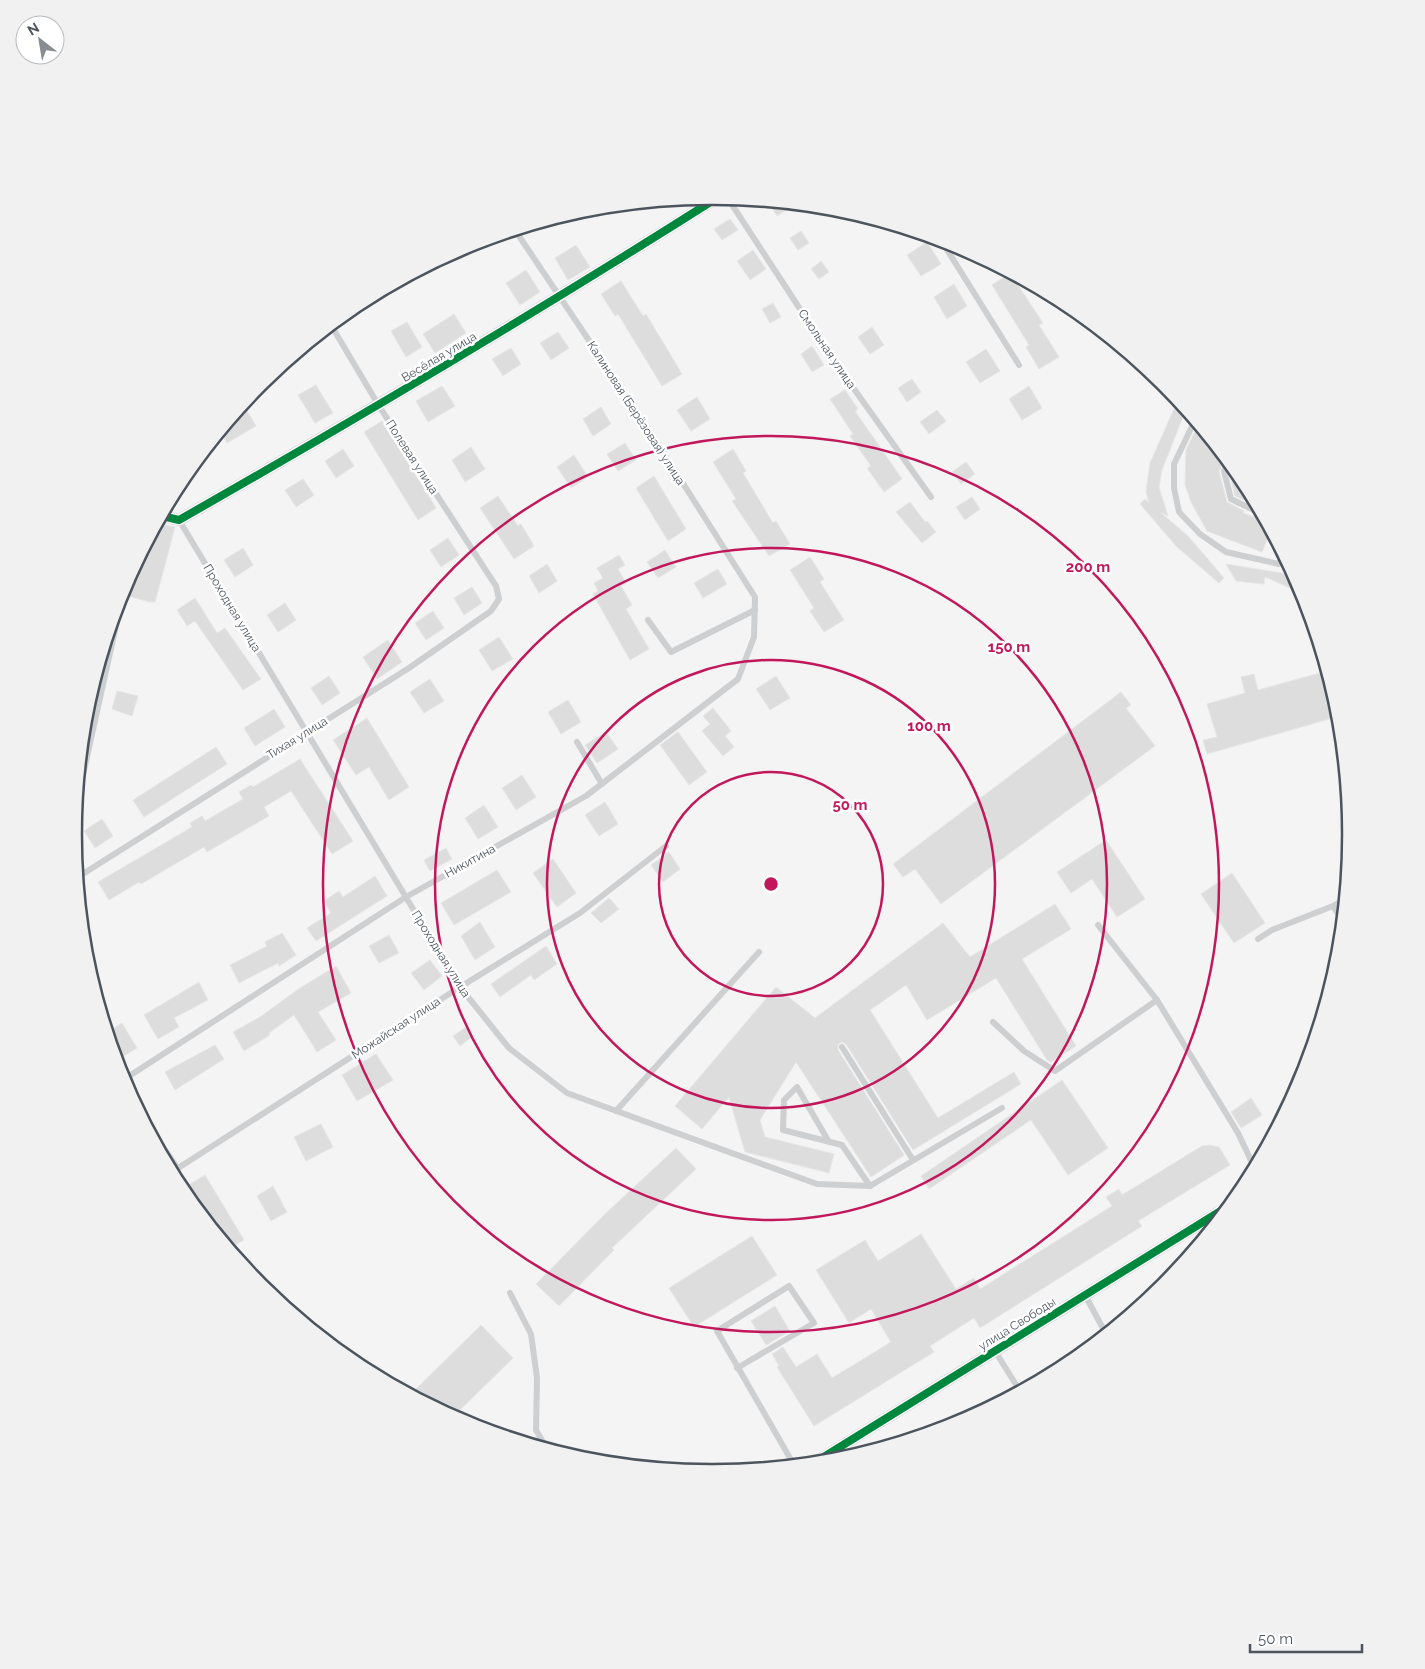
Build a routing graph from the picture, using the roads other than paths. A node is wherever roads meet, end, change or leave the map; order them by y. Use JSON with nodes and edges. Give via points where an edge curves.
{"nodes":[{"id":1,"x":707,"y":204,"type":"edge"},
{"id":2,"x":732,"y":205,"type":"edge"},
{"id":3,"x":519,"y":235,"type":"edge"},
{"id":4,"x":947,"y":249,"type":"edge"},
{"id":5,"x":560,"y":298,"type":"junction"},
{"id":6,"x":335,"y":331,"type":"edge"},
{"id":7,"x":1019,"y":365,"type":"dead end"},
{"id":8,"x":379,"y":406,"type":"junction"},
{"id":9,"x":1192,"y":426,"type":"edge"},
{"id":10,"x":1225,"y":469,"type":"edge"},
{"id":11,"x":931,"y":497,"type":"dead end"},
{"id":12,"x":1250,"y":506,"type":"edge"},
{"id":13,"x":168,"y":517,"type":"edge"},
{"id":14,"x":179,"y":520,"type":"junction"},
{"id":15,"x":1280,"y":561,"type":"edge"},
{"id":16,"x":496,"y":586,"type":"joint"},
{"id":17,"x":755,"y":597,"type":"joint"},
{"id":18,"x":755,"y":610,"type":"junction"},
{"id":19,"x":648,"y":620,"type":"dead end"},
{"id":20,"x":111,"y":648,"type":"edge"},
{"id":21,"x":306,"y":732,"type":"junction"},
{"id":22,"x":577,"y":742,"type":"dead end"},
{"id":23,"x":88,"y":752,"type":"edge"},
{"id":24,"x":602,"y":784,"type":"junction"},
{"id":25,"x":666,"y":846,"type":"dead end"},
{"id":26,"x":84,"y":873,"type":"edge"},
{"id":27,"x":406,"y":897,"type":"junction"},
{"id":28,"x":1338,"y":902,"type":"edge"},
{"id":29,"x":1333,"y":906,"type":"junction"},
{"id":30,"x":1337,"y":913,"type":"edge"},
{"id":31,"x":1098,"y":925,"type":"dead end"},
{"id":32,"x":1258,"y":939,"type":"dead end"},
{"id":33,"x":759,"y":952,"type":"dead end"},
{"id":34,"x":460,"y":987,"type":"junction"},
{"id":35,"x":1157,"y":1000,"type":"junction"},
{"id":36,"x":993,"y":1022,"type":"dead end"},
{"id":37,"x":842,"y":1047,"type":"dead end"},
{"id":38,"x":130,"y":1076,"type":"edge"},
{"id":39,"x":1002,"y":1108,"type":"dead end"},
{"id":40,"x":616,"y":1111,"type":"junction"},
{"id":41,"x":829,"y":1142,"type":"junction"},
{"id":42,"x":913,"y":1160,"type":"junction"},
{"id":43,"x":1251,"y":1161,"type":"edge"},
{"id":44,"x":178,"y":1168,"type":"edge"},
{"id":45,"x":870,"y":1186,"type":"junction"},
{"id":46,"x":1214,"y":1215,"type":"edge"},
{"id":47,"x":510,"y":1293,"type":"dead end"},
{"id":48,"x":1084,"y":1295,"type":"junction"},
{"id":49,"x":1103,"y":1328,"type":"edge"},
{"id":50,"x":995,"y":1351,"type":"junction"},
{"id":51,"x":737,"y":1368,"type":"junction"},
{"id":52,"x":1017,"y":1386,"type":"edge"},
{"id":53,"x":542,"y":1441,"type":"edge"},
{"id":54,"x":831,"y":1453,"type":"edge"},
{"id":55,"x":791,"y":1459,"type":"edge"}],
"edges":[{"from":1,"to":5,"type":"street","name":"Весёлая улица"},
{"from":2,"to":11,"type":"lane","name":"Смольная улица","via":[[832,358]]},
{"from":3,"to":5,"type":"lane","name":"Калиновая (Берёзовая) улица"},
{"from":4,"to":7,"type":"lane"},
{"from":5,"to":8,"type":"street","name":"Весёлая улица"},
{"from":5,"to":17,"type":"lane","name":"Калиновая (Берёзовая) улица","via":[[653,436]]},
{"from":6,"to":8,"type":"lane","name":"Полевая улица"},
{"from":8,"to":14,"type":"street","name":"Весёлая улица"},
{"from":8,"to":16,"type":"lane","name":"Полевая улица"},
{"from":9,"to":15,"type":"lane","via":[[1174,464],[1179,512],[1200,534],[1226,552],[1279,564]]},
{"from":10,"to":12,"type":"lane","via":[[1230,499]]},
{"from":13,"to":14,"type":"street"},
{"from":14,"to":21,"type":"lane","name":"Проходная улица"},
{"from":16,"to":21,"type":"lane","name":"Тихая улица","via":[[499,599],[491,611],[409,668]]},
{"from":17,"to":18,"type":"lane","name":"Никитина"},
{"from":18,"to":19,"type":"lane","via":[[671,652]]},
{"from":18,"to":24,"type":"lane","name":"Никитина","via":[[754,637],[738,679]]},
{"from":20,"to":23,"type":"lane"},
{"from":21,"to":26,"type":"lane","name":"Тихая улица"},
{"from":21,"to":27,"type":"lane","name":"Проходная улица"},
{"from":22,"to":24,"type":"lane"},
{"from":24,"to":27,"type":"lane","name":"Никитина"},
{"from":25,"to":34,"type":"lane","name":"Можайская улица","via":[[580,913]]},
{"from":27,"to":34,"type":"lane","name":"Проходная улица"},
{"from":27,"to":38,"type":"lane","name":"Никитина"},
{"from":28,"to":29,"type":"lane"},
{"from":29,"to":30,"type":"lane"},
{"from":29,"to":32,"type":"lane","via":[[1272,930]]},
{"from":31,"to":35,"type":"lane"},
{"from":33,"to":40,"type":"lane"},
{"from":34,"to":40,"type":"lane","name":"Проходная улица","via":[[509,1048],[566,1094]]},
{"from":34,"to":44,"type":"lane","name":"Можайская улица"},
{"from":35,"to":36,"type":"lane","via":[[1055,1071],[1024,1051]]},
{"from":35,"to":43,"type":"lane","via":[[1238,1133]]},
{"from":37,"to":42,"type":"lane"},
{"from":39,"to":42,"type":"lane"},
{"from":40,"to":45,"type":"lane","name":"Проходная улица","via":[[817,1184]]},
{"from":41,"to":41,"type":"lane","via":[[783,1130],[784,1100],[797,1088]]},
{"from":41,"to":45,"type":"lane","via":[[842,1145]]},
{"from":42,"to":45,"type":"lane"},
{"from":46,"to":48,"type":"street","name":"улица Свободы"},
{"from":47,"to":53,"type":"lane","via":[[531,1334],[537,1378],[536,1430]]},
{"from":48,"to":49,"type":"lane"},
{"from":48,"to":50,"type":"street","name":"улица Свободы"},
{"from":50,"to":52,"type":"lane"},
{"from":50,"to":54,"type":"street","name":"улица Свободы"},
{"from":51,"to":51,"type":"lane","via":[[717,1331],[789,1286],[814,1323]]},
{"from":51,"to":55,"type":"lane"}]}
